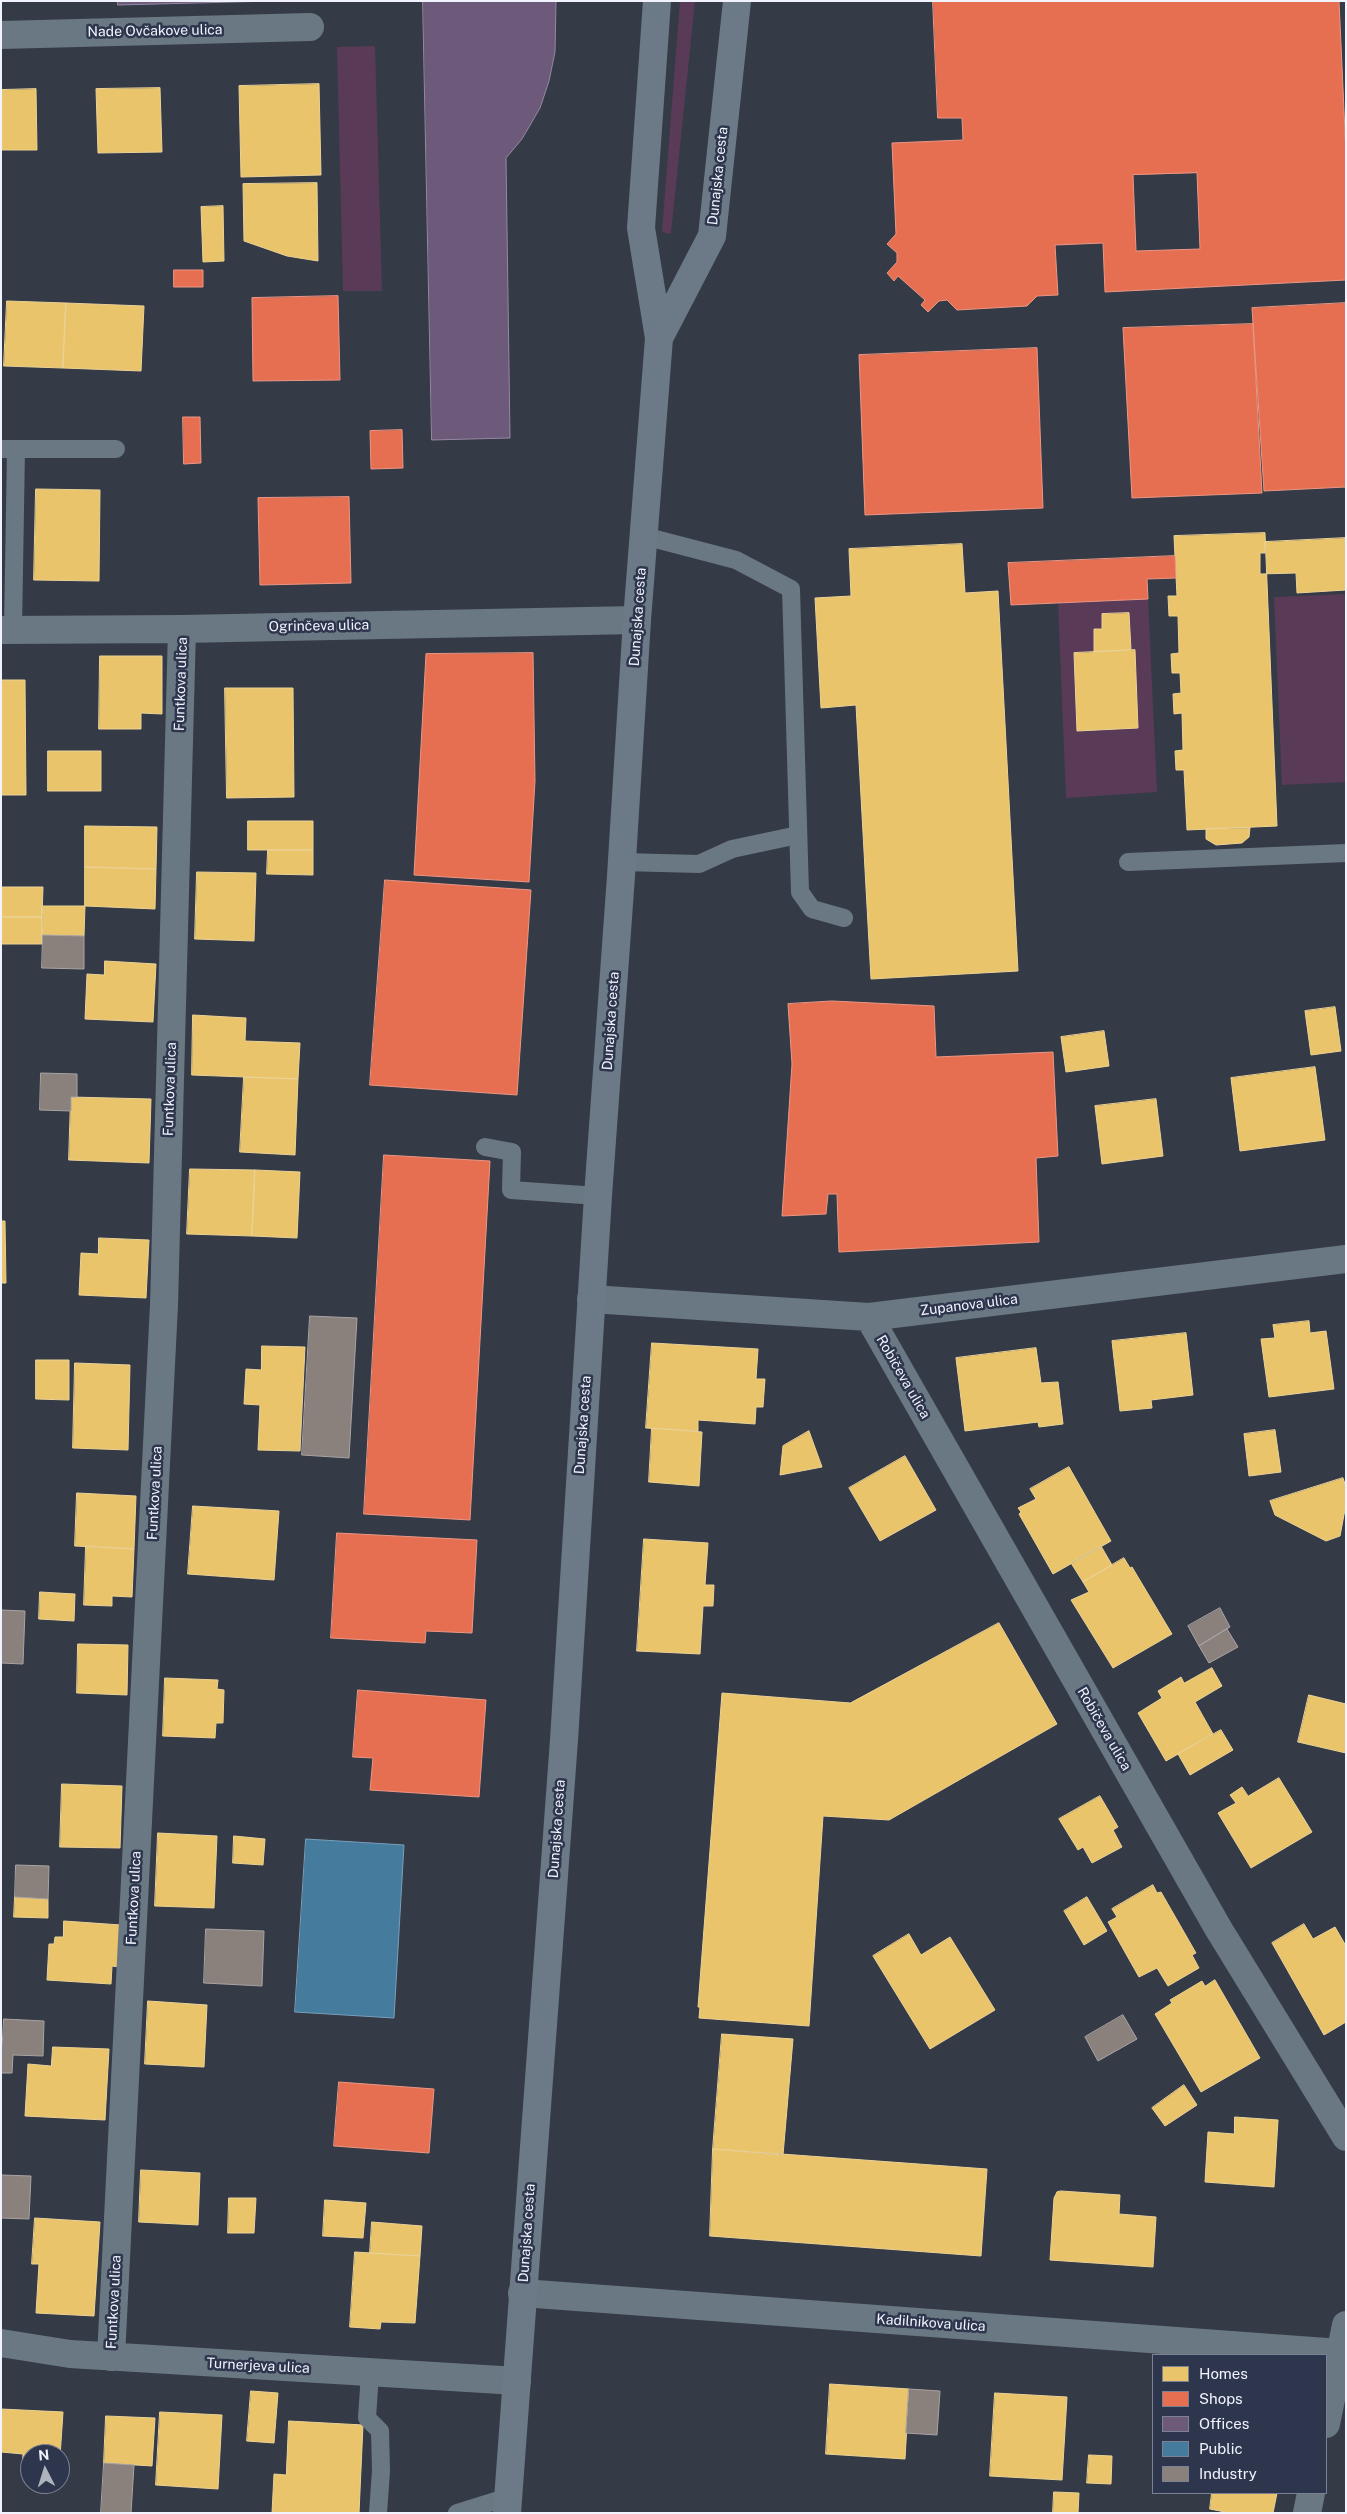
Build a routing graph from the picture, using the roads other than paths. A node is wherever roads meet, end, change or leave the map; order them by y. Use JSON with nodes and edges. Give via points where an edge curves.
{"nodes":[{"id":1,"x":657,"y":1,"type":"edge"},
{"id":2,"x":737,"y":1,"type":"edge"},
{"id":3,"x":310,"y":27,"type":"dead end"},
{"id":4,"x":1,"y":35,"type":"edge"},
{"id":5,"x":659,"y":338,"type":"junction"},
{"id":6,"x":9,"y":449,"type":"edge"},
{"id":7,"x":116,"y":449,"type":"dead end"},
{"id":8,"x":644,"y":536,"type":"junction"},
{"id":9,"x":637,"y":620,"type":"junction"},
{"id":10,"x":182,"y":629,"type":"junction"},
{"id":11,"x":7,"y":630,"type":"edge"},
{"id":12,"x":798,"y":835,"type":"junction"},
{"id":13,"x":1346,"y":853,"type":"edge"},
{"id":14,"x":622,"y":862,"type":"junction"},
{"id":15,"x":1128,"y":862,"type":"dead end"},
{"id":16,"x":844,"y":918,"type":"dead end"},
{"id":17,"x":484,"y":1147,"type":"dead end"},
{"id":18,"x":598,"y":1196,"type":"junction"},
{"id":19,"x":1346,"y":1259,"type":"edge"},
{"id":20,"x":591,"y":1299,"type":"junction"},
{"id":21,"x":869,"y":1317,"type":"junction"},
{"id":22,"x":1346,"y":2137,"type":"edge"},
{"id":23,"x":522,"y":2293,"type":"junction"},
{"id":24,"x":1346,"y":2325,"type":"edge"},
{"id":25,"x":1,"y":2342,"type":"edge"},
{"id":26,"x":1340,"y":2353,"type":"junction"},
{"id":27,"x":111,"y":2357,"type":"junction"},
{"id":28,"x":370,"y":2373,"type":"junction"},
{"id":29,"x":516,"y":2381,"type":"junction"},
{"id":30,"x":1327,"y":2419,"type":"edge"},
{"id":31,"x":1311,"y":2494,"type":"edge"},
{"id":32,"x":508,"y":2505,"type":"edge"},
{"id":33,"x":378,"y":2513,"type":"edge"},
{"id":34,"x":457,"y":2513,"type":"edge"},
{"id":35,"x":1307,"y":2513,"type":"edge"}],
"edges":[{"from":1,"to":5,"type":"main road","name":"Dunajska cesta","via":[[641,228]]},
{"from":2,"to":5,"type":"main road","name":"Dunajska cesta","via":[[712,236]]},
{"from":3,"to":4,"type":"street","name":"Nade Ovčakove ulica"},
{"from":5,"to":8,"type":"main road","name":"Dunajska cesta"},
{"from":6,"to":7,"type":"lane"},
{"from":6,"to":11,"type":"lane"},
{"from":8,"to":9,"type":"main road","name":"Dunajska cesta"},
{"from":8,"to":12,"type":"lane","via":[[736,560],[791,589]]},
{"from":9,"to":10,"type":"street","name":"Ogrinčeva ulica"},
{"from":9,"to":14,"type":"main road","name":"Dunajska cesta"},
{"from":10,"to":11,"type":"street","name":"Ogrinčeva ulica"},
{"from":10,"to":27,"type":"street","name":"Funtkova ulica","via":[[164,1305]]},
{"from":12,"to":14,"type":"lane","via":[[732,849],[699,864]]},
{"from":12,"to":16,"type":"lane","via":[[800,892],[812,909]]},
{"from":13,"to":15,"type":"lane"},
{"from":14,"to":18,"type":"main road","name":"Dunajska cesta"},
{"from":17,"to":18,"type":"lane","via":[[512,1152],[511,1190]]},
{"from":18,"to":20,"type":"main road","name":"Dunajska cesta"},
{"from":19,"to":21,"type":"street","name":"Zupanova ulica"},
{"from":20,"to":21,"type":"street","name":"Zupanova ulica"},
{"from":20,"to":23,"type":"main road","name":"Dunajska cesta","via":[[563,1749]]},
{"from":21,"to":22,"type":"street","name":"Robičeva ulica","via":[[1218,1928]]},
{"from":23,"to":26,"type":"street","name":"Kadilnikova ulica"},
{"from":23,"to":29,"type":"main road","name":"Dunajska cesta"},
{"from":24,"to":26,"type":"street"},
{"from":25,"to":27,"type":"street","name":"Turnerjeva ulica","via":[[70,2354]]},
{"from":26,"to":30,"type":"street"},
{"from":27,"to":28,"type":"street","name":"Turnerjeva ulica"},
{"from":28,"to":29,"type":"street","name":"Turnerjeva ulica"},
{"from":28,"to":33,"type":"lane","via":[[367,2418],[380,2432]]},
{"from":29,"to":32,"type":"main road","name":"Dunajska cesta"},
{"from":31,"to":35,"type":"street"},
{"from":32,"to":34,"type":"lane"}]}
